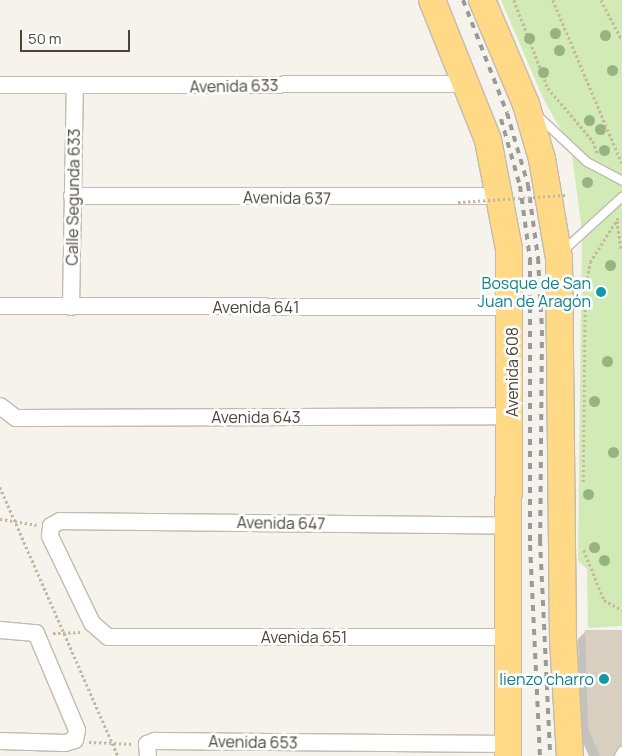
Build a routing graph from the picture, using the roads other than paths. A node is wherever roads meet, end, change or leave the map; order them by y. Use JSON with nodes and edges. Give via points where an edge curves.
{"nodes":[{"id":1,"x":432,"y":0,"type":"edge"},
{"id":2,"x":482,"y":0,"type":"edge"},
{"id":3,"x":468,"y":84,"type":"junction"},
{"id":4,"x":0,"y":85,"type":"edge"},
{"id":5,"x":75,"y":88,"type":"junction"},
{"id":6,"x":526,"y":104,"type":"junction"},
{"id":7,"x":622,"y":181,"type":"edge"},
{"id":8,"x":72,"y":196,"type":"junction"},
{"id":9,"x":501,"y":196,"type":"junction"},
{"id":10,"x":622,"y":197,"type":"edge"},
{"id":11,"x":559,"y":258,"type":"junction"},
{"id":12,"x":0,"y":306,"type":"edge"},
{"id":13,"x":71,"y":307,"type":"junction"},
{"id":14,"x":512,"y":307,"type":"junction"},
{"id":15,"x":2,"y":408,"type":"edge"},
{"id":16,"x":512,"y":416,"type":"junction"},
{"id":17,"x":511,"y":526,"type":"junction"},
{"id":18,"x":0,"y":630,"type":"edge"},
{"id":19,"x":99,"y":632,"type":"joint"},
{"id":20,"x":510,"y":637,"type":"junction"},
{"id":21,"x":0,"y":741,"type":"edge"},
{"id":22,"x":148,"y":750,"type":"edge"},
{"id":23,"x":508,"y":750,"type":"edge"},
{"id":24,"x":622,"y":751,"type":"edge"},
{"id":25,"x":570,"y":756,"type":"edge"},
{"id":26,"x":619,"y":756,"type":"edge"}],
"edges":[{"from":1,"to":3,"type":"highway","name":"Avenida 608"},
{"from":2,"to":6,"type":"highway"},
{"from":3,"to":5,"type":"street","name":"Avenida 633"},
{"from":3,"to":9,"type":"highway","name":"Avenida 608"},
{"from":4,"to":5,"type":"street","name":"Avenida 633"},
{"from":5,"to":8,"type":"street","name":"Calle Segunda 633"},
{"from":6,"to":7,"type":"lane","via":[[587,162]]},
{"from":6,"to":11,"type":"highway","via":[[542,159]]},
{"from":8,"to":9,"type":"street","name":"Avenida 637","via":[[423,199]]},
{"from":8,"to":13,"type":"street","name":"Calle Segunda 633"},
{"from":9,"to":14,"type":"highway","name":"Avenida 608"},
{"from":10,"to":11,"type":"lane","via":[[570,242]]},
{"from":11,"to":25,"type":"highway","via":[[562,639]]},
{"from":12,"to":13,"type":"street","name":"Avenida 641"},
{"from":13,"to":14,"type":"street","name":"Avenida 641"},
{"from":14,"to":16,"type":"highway","name":"Avenida 608"},
{"from":15,"to":16,"type":"street","name":"Avenida 643","via":[[16,418]]},
{"from":16,"to":17,"type":"highway","name":"Avenida 608"},
{"from":17,"to":19,"type":"street","name":"Avenida 647","via":[[60,521],[51,526],[50,536]]},
{"from":17,"to":20,"type":"highway","name":"Avenida 608"},
{"from":18,"to":21,"type":"street","via":[[36,633],[76,730],[75,740]]},
{"from":19,"to":20,"type":"street","name":"Avenida 651","via":[[108,636]]},
{"from":20,"to":23,"type":"highway","name":"Avenida 608"},
{"from":22,"to":23,"type":"street","name":"Avenida 653"},
{"from":24,"to":26,"type":"lane"}]}
